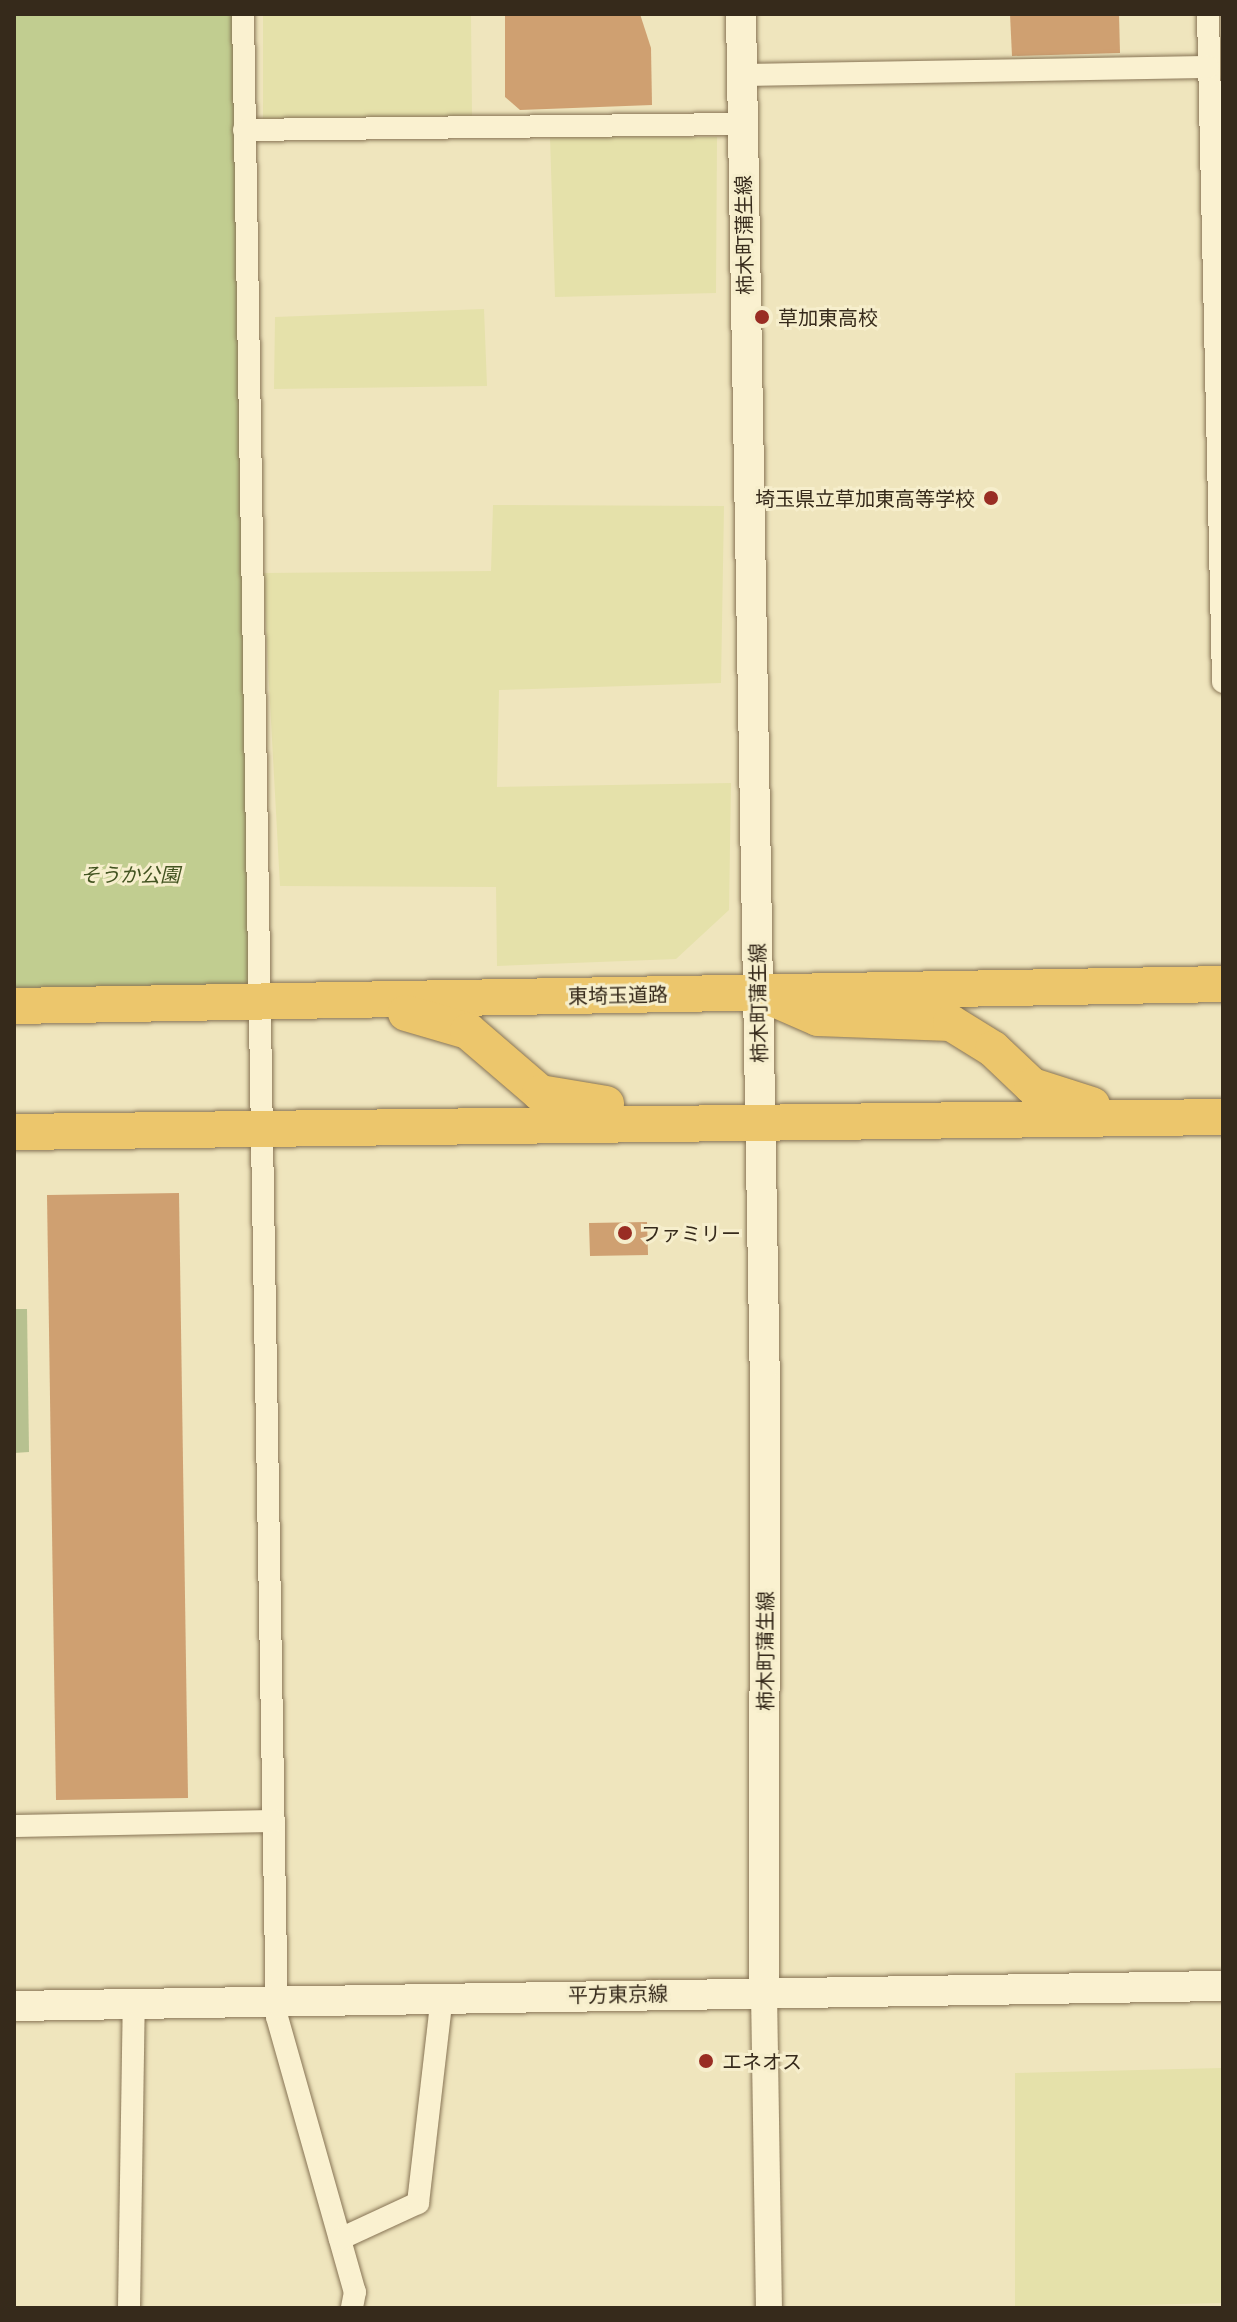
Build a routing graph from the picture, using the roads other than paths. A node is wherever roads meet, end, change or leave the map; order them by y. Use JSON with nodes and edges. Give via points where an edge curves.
{"nodes":[{"id":1,"x":243,"y":14,"type":"edge"},
{"id":2,"x":741,"y":14,"type":"edge"},
{"id":3,"x":1208,"y":14,"type":"edge"},
{"id":4,"x":1208,"y":67,"type":"junction"},
{"id":5,"x":741,"y":75,"type":"junction"},
{"id":6,"x":742,"y":124,"type":"junction"},
{"id":7,"x":244,"y":130,"type":"junction"},
{"id":8,"x":1223,"y":682,"type":"edge"},
{"id":9,"x":1223,"y":984,"type":"edge"},
{"id":10,"x":758,"y":991,"type":"junction"},
{"id":11,"x":256,"y":1001,"type":"junction"},
{"id":12,"x":353,"y":1001,"type":"junction"},
{"id":13,"x":14,"y":1006,"type":"edge"},
{"id":14,"x":1157,"y":1116,"type":"junction"},
{"id":15,"x":1223,"y":1117,"type":"edge"},
{"id":16,"x":761,"y":1124,"type":"junction"},
{"id":17,"x":265,"y":1130,"type":"junction"},
{"id":18,"x":14,"y":1132,"type":"edge"},
{"id":19,"x":274,"y":1821,"type":"junction"},
{"id":20,"x":14,"y":1826,"type":"edge"},
{"id":21,"x":1223,"y":1986,"type":"edge"},
{"id":22,"x":764,"y":1992,"type":"junction"},
{"id":23,"x":442,"y":1997,"type":"junction"},
{"id":24,"x":276,"y":2000,"type":"junction"},
{"id":25,"x":134,"y":2004,"type":"junction"},
{"id":26,"x":14,"y":2006,"type":"edge"},
{"id":27,"x":340,"y":2239,"type":"junction"},
{"id":28,"x":129,"y":2308,"type":"edge"},
{"id":29,"x":352,"y":2308,"type":"edge"},
{"id":30,"x":769,"y":2308,"type":"edge"}],
"edges":[{"from":1,"to":7,"type":"street"},
{"from":2,"to":5,"type":"main road","name":"柿木町蒲生線"},
{"from":3,"to":4,"type":"street"},
{"from":4,"to":5,"type":"street"},
{"from":4,"to":8,"type":"street"},
{"from":5,"to":6,"type":"main road","name":"柿木町蒲生線"},
{"from":6,"to":7,"type":"street"},
{"from":6,"to":10,"type":"main road","name":"柿木町蒲生線"},
{"from":7,"to":11,"type":"street"},
{"from":9,"to":10,"type":"highway","name":"東埼玉道路"},
{"from":10,"to":12,"type":"highway","name":"東埼玉道路"},
{"from":10,"to":14,"type":"highway","via":[[818,1018],[951,1023],[1051,1096]]},
{"from":10,"to":16,"type":"main road","name":"柿木町蒲生線"},
{"from":11,"to":12,"type":"highway","name":"東埼玉道路"},
{"from":11,"to":13,"type":"highway","name":"東埼玉道路"},
{"from":11,"to":17,"type":"street"},
{"from":12,"to":16,"type":"highway","via":[[468,1031],[519,1079],[558,1100],[697,1104]]},
{"from":14,"to":15,"type":"highway"},
{"from":14,"to":16,"type":"highway"},
{"from":16,"to":17,"type":"highway"},
{"from":16,"to":22,"type":"main road","name":"柿木町蒲生線"},
{"from":17,"to":18,"type":"highway"},
{"from":17,"to":19,"type":"street"},
{"from":19,"to":20,"type":"street"},
{"from":19,"to":24,"type":"street"},
{"from":21,"to":22,"type":"main road","name":"平方東京線"},
{"from":22,"to":23,"type":"main road","name":"平方東京線"},
{"from":22,"to":30,"type":"street"},
{"from":23,"to":24,"type":"main road","name":"平方東京線"},
{"from":23,"to":27,"type":"street","via":[[418,2203]]},
{"from":24,"to":25,"type":"main road","name":"平方東京線"},
{"from":24,"to":27,"type":"street"},
{"from":25,"to":26,"type":"main road","name":"平方東京線"},
{"from":25,"to":28,"type":"street"},
{"from":27,"to":29,"type":"street"}]}
